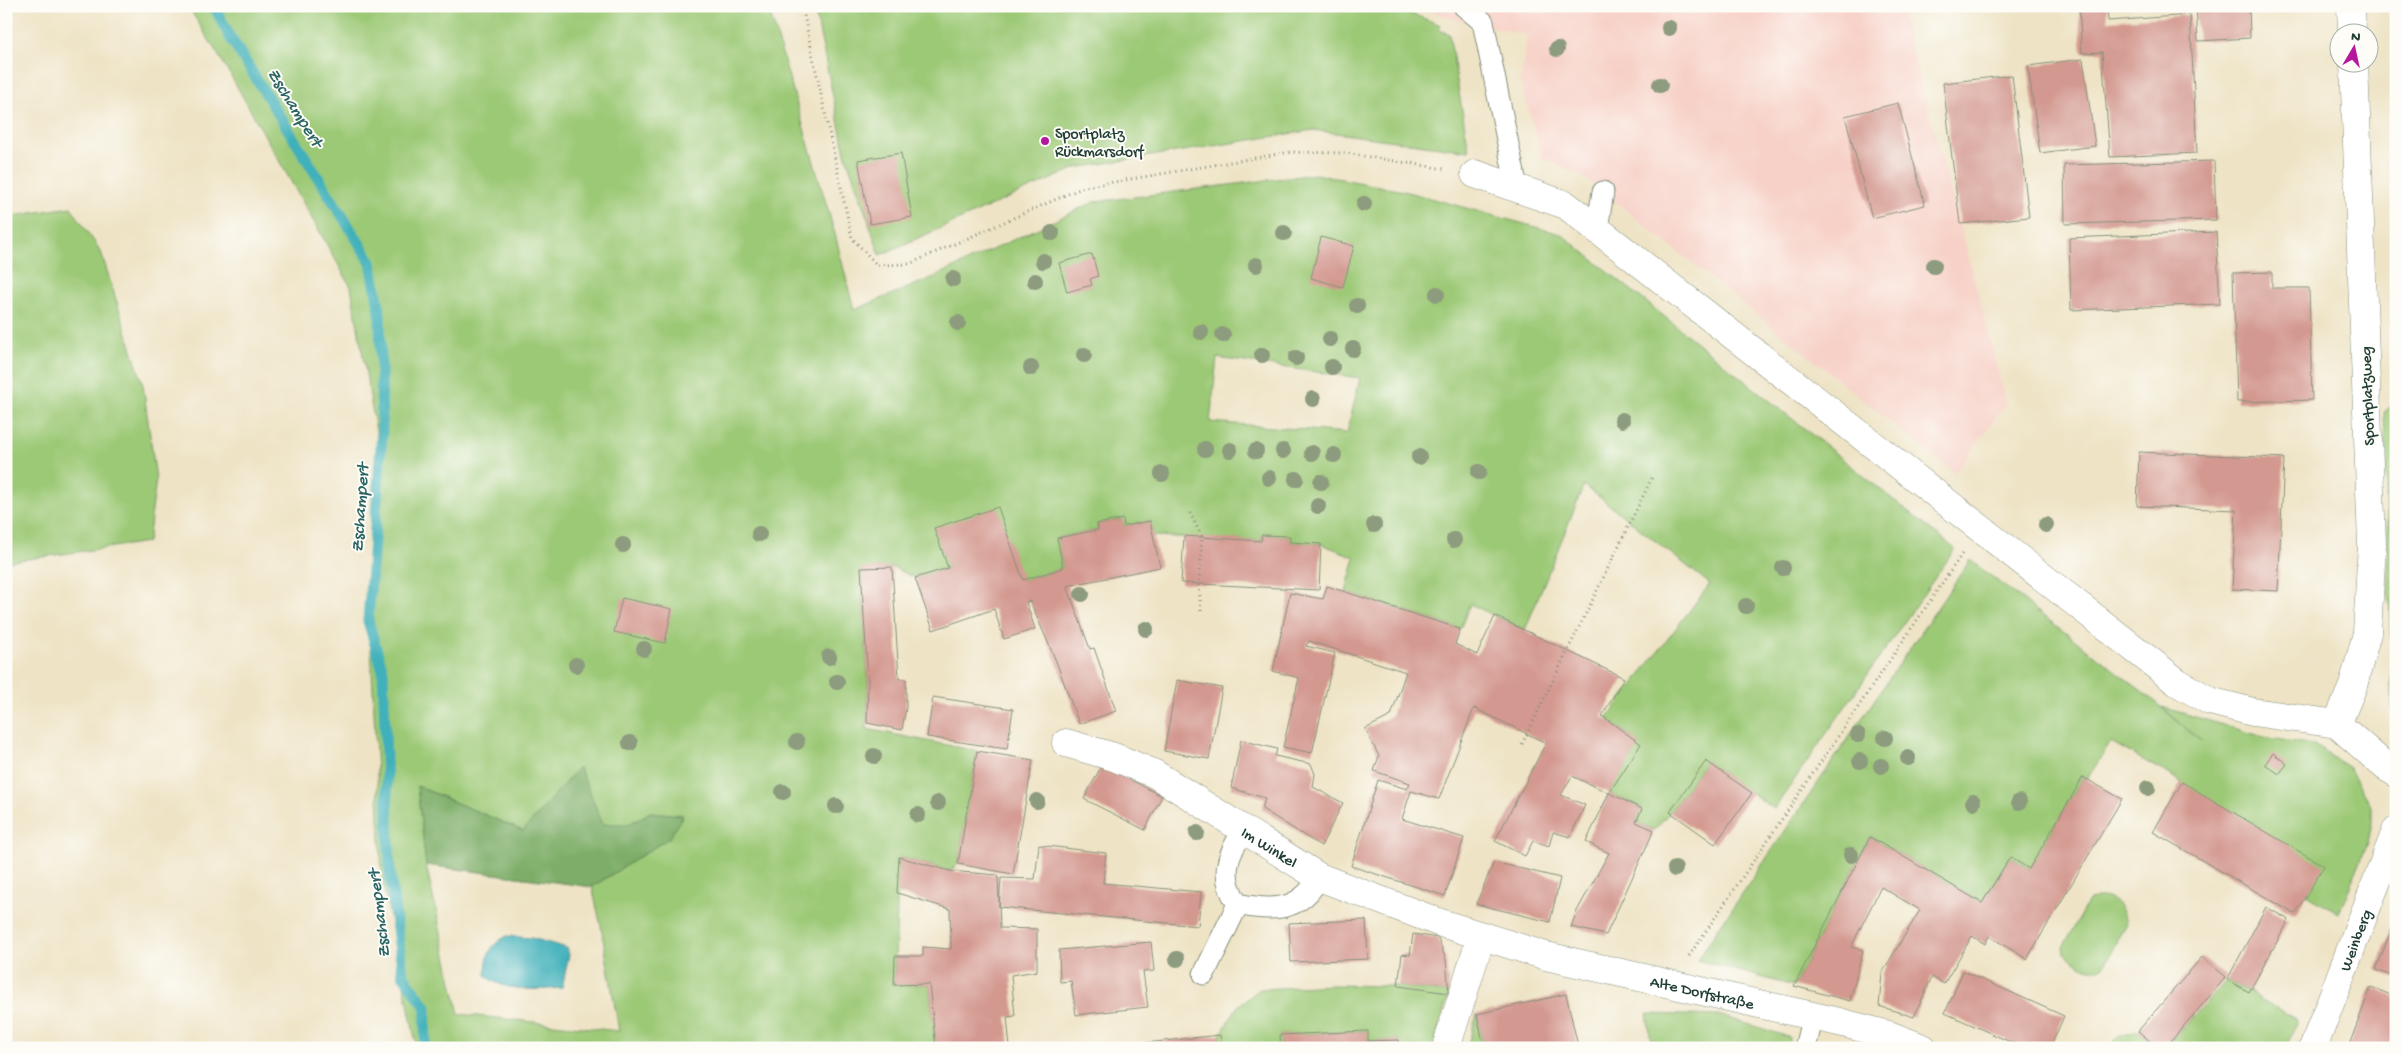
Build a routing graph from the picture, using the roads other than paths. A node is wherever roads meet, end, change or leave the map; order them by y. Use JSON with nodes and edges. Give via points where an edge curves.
{"nodes":[{"id":1,"x":1464,"y":6,"type":"edge"},
{"id":2,"x":2351,"y":6,"type":"edge"},
{"id":3,"x":1484,"y":14,"type":"edge"},
{"id":4,"x":2352,"y":22,"type":"edge"},
{"id":5,"x":2354,"y":72,"type":"edge"},
{"id":6,"x":1475,"y":174,"type":"road end"},
{"id":7,"x":1517,"y":188,"type":"junction"},
{"id":8,"x":1603,"y":192,"type":"dead end"},
{"id":9,"x":1597,"y":228,"type":"junction"},
{"id":10,"x":2336,"y":724,"type":"junction"},
{"id":11,"x":1066,"y":743,"type":"dead end"},
{"id":12,"x":2396,"y":773,"type":"edge"},
{"id":13,"x":1245,"y":829,"type":"junction"},
{"id":14,"x":2396,"y":831,"type":"edge"},
{"id":15,"x":1319,"y":877,"type":"junction"},
{"id":16,"x":1238,"y":904,"type":"junction"},
{"id":17,"x":1481,"y":937,"type":"junction"},
{"id":18,"x":1204,"y":974,"type":"dead end"},
{"id":19,"x":1813,"y":1016,"type":"junction"},
{"id":20,"x":1886,"y":1041,"type":"edge"},
{"id":21,"x":1446,"y":1048,"type":"edge"},
{"id":22,"x":1805,"y":1048,"type":"edge"},
{"id":23,"x":1923,"y":1048,"type":"edge"},
{"id":24,"x":2314,"y":1048,"type":"edge"}],
"edges":[{"from":1,"to":3,"type":"lane"},
{"from":2,"to":4,"type":"street"},
{"from":3,"to":7,"type":"lane"},
{"from":5,"to":10,"type":"street","name":"Sportplatzweg","via":[[2372,544],[2367,633],[2353,686]]},
{"from":6,"to":7,"type":"street"},
{"from":7,"to":9,"type":"street","via":[[1566,205]]},
{"from":8,"to":9,"type":"lane"},
{"from":9,"to":10,"type":"street","via":[[2177,682],[2210,701],[2254,712]]},
{"from":10,"to":12,"type":"street"},
{"from":11,"to":13,"type":"street","name":"Im Winkel","via":[[1114,757],[1155,774]]},
{"from":13,"to":15,"type":"street","name":"Im Winkel"},
{"from":13,"to":16,"type":"lane","via":[[1234,844],[1227,863],[1229,891]]},
{"from":14,"to":24,"type":"street","name":"Weinberg"},
{"from":15,"to":16,"type":"lane","via":[[1300,901],[1262,910]]},
{"from":15,"to":17,"type":"street","name":"Im Winkel"},
{"from":16,"to":18,"type":"lane"},
{"from":17,"to":19,"type":"street","name":"Alte Dorfstraße","via":[[1546,956]]},
{"from":17,"to":21,"type":"street"},
{"from":19,"to":20,"type":"street","name":"Alte Dorfstraße"},
{"from":19,"to":22,"type":"lane"},
{"from":20,"to":23,"type":"street","name":"Alte Dorfstraße"}]}
